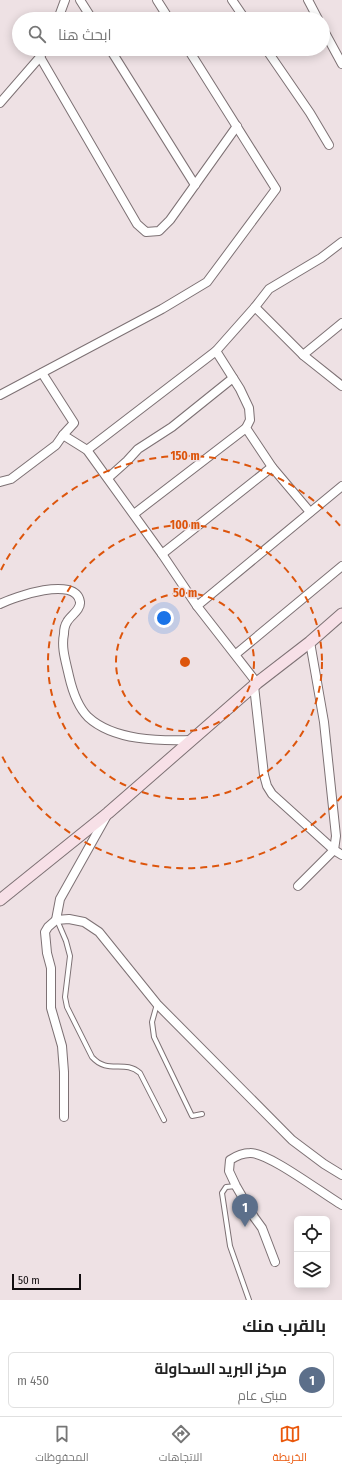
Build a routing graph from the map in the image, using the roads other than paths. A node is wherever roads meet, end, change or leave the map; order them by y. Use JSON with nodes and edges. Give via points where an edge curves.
{"nodes":[{"id":1,"x":65,"y":0,"type":"edge"},
{"id":2,"x":80,"y":0,"type":"edge"},
{"id":3,"x":157,"y":0,"type":"edge"},
{"id":4,"x":232,"y":0,"type":"edge"},
{"id":5,"x":308,"y":0,"type":"edge"},
{"id":6,"x":61,"y":12,"type":"edge"},
{"id":7,"x":88,"y":12,"type":"edge"},
{"id":8,"x":165,"y":12,"type":"edge"},
{"id":9,"x":240,"y":12,"type":"edge"},
{"id":10,"x":314,"y":12,"type":"edge"},
{"id":11,"x":330,"y":42,"type":"edge"},
{"id":12,"x":114,"y":56,"type":"edge"},
{"id":13,"x":192,"y":56,"type":"edge"},
{"id":14,"x":271,"y":56,"type":"edge"},
{"id":15,"x":40,"y":57,"type":"joint"},
{"id":16,"x":342,"y":64,"type":"edge"},
{"id":17,"x":0,"y":103,"type":"edge"},
{"id":18,"x":237,"y":126,"type":"junction"},
{"id":19,"x":329,"y":145,"type":"dead end"},
{"id":20,"x":195,"y":185,"type":"junction"},
{"id":21,"x":342,"y":242,"type":"edge"},
{"id":22,"x":255,"y":307,"type":"junction"},
{"id":23,"x":342,"y":323,"type":"edge"},
{"id":24,"x":216,"y":351,"type":"junction"},
{"id":25,"x":303,"y":355,"type":"junction"},
{"id":26,"x":42,"y":373,"type":"junction"},
{"id":27,"x":233,"y":378,"type":"junction"},
{"id":28,"x":342,"y":386,"type":"edge"},
{"id":29,"x":0,"y":395,"type":"edge"},
{"id":30,"x":246,"y":428,"type":"junction"},
{"id":31,"x":63,"y":435,"type":"junction"},
{"id":32,"x":87,"y":450,"type":"junction"},
{"id":33,"x":272,"y":467,"type":"junction"},
{"id":34,"x":108,"y":478,"type":"junction"},
{"id":35,"x":0,"y":482,"type":"edge"},
{"id":36,"x":342,"y":486,"type":"edge"},
{"id":37,"x":310,"y":512,"type":"junction"},
{"id":38,"x":134,"y":514,"type":"junction"},
{"id":39,"x":162,"y":554,"type":"junction"},
{"id":40,"x":342,"y":566,"type":"edge"},
{"id":41,"x":0,"y":604,"type":"edge"},
{"id":42,"x":197,"y":606,"type":"junction"},
{"id":43,"x":342,"y":614,"type":"edge"},
{"id":44,"x":310,"y":642,"type":"junction"},
{"id":45,"x":236,"y":654,"type":"junction"},
{"id":46,"x":256,"y":684,"type":"junction"},
{"id":47,"x":193,"y":740,"type":"junction"},
{"id":48,"x":108,"y":813,"type":"junction"},
{"id":49,"x":334,"y":850,"type":"junction"},
{"id":50,"x":342,"y":855,"type":"edge"},
{"id":51,"x":298,"y":886,"type":"dead end"},
{"id":52,"x":0,"y":900,"type":"edge"},
{"id":53,"x":56,"y":920,"type":"junction"},
{"id":54,"x":157,"y":1004,"type":"junction"},
{"id":55,"x":202,"y":1114,"type":"dead end"},
{"id":56,"x":64,"y":1117,"type":"dead end"},
{"id":57,"x":164,"y":1120,"type":"dead end"},
{"id":58,"x":342,"y":1175,"type":"edge"},
{"id":59,"x":236,"y":1186,"type":"junction"},
{"id":60,"x":342,"y":1205,"type":"edge"},
{"id":61,"x":275,"y":1262,"type":"dead end"},
{"id":62,"x":249,"y":1300,"type":"edge"}],
"edges":[{"from":1,"to":6,"type":"street"},
{"from":2,"to":7,"type":"street"},
{"from":3,"to":8,"type":"street"},
{"from":4,"to":9,"type":"street"},
{"from":5,"to":10,"type":"street"},
{"from":11,"to":16,"type":"street"},
{"from":12,"to":20,"type":"street"},
{"from":13,"to":18,"type":"street"},
{"from":14,"to":19,"type":"street"},
{"from":15,"to":17,"type":"street"},
{"from":15,"to":20,"type":"street","via":[[137,224],[146,232],[159,231]]},
{"from":18,"to":20,"type":"street"},
{"from":18,"to":26,"type":"street","via":[[276,189],[216,272],[194,291]]},
{"from":21,"to":22,"type":"street","via":[[321,258],[269,289]]},
{"from":22,"to":24,"type":"street"},
{"from":22,"to":25,"type":"street"},
{"from":23,"to":25,"type":"street"},
{"from":24,"to":27,"type":"street"},
{"from":24,"to":32,"type":"street"},
{"from":25,"to":28,"type":"street"},
{"from":26,"to":29,"type":"street"},
{"from":26,"to":31,"type":"street","via":[[74,423]]},
{"from":27,"to":30,"type":"street","via":[[249,408],[250,420]]},
{"from":27,"to":34,"type":"street","via":[[172,427],[138,449]]},
{"from":30,"to":33,"type":"street"},
{"from":30,"to":38,"type":"street"},
{"from":31,"to":32,"type":"street"},
{"from":31,"to":35,"type":"street","via":[[56,445],[11,479]]},
{"from":32,"to":34,"type":"street"},
{"from":33,"to":37,"type":"street"},
{"from":33,"to":39,"type":"street"},
{"from":34,"to":38,"type":"street"},
{"from":36,"to":37,"type":"street"},
{"from":37,"to":42,"type":"street"},
{"from":38,"to":39,"type":"street"},
{"from":39,"to":42,"type":"street"},
{"from":40,"to":45,"type":"street"},
{"from":41,"to":47,"type":"street","via":[[41,590],[61,588],[77,596],[79,608],[67,622],[63,651],[78,702],[88,716],[102,727],[144,740]]},
{"from":42,"to":45,"type":"street"},
{"from":43,"to":44,"type":"street"},
{"from":44,"to":46,"type":"street"},
{"from":44,"to":49,"type":"street","via":[[324,722],[336,836]]},
{"from":45,"to":46,"type":"street"},
{"from":46,"to":47,"type":"street"},
{"from":46,"to":49,"type":"street","via":[[267,786]]},
{"from":47,"to":48,"type":"street"},
{"from":48,"to":52,"type":"street"},
{"from":48,"to":53,"type":"street","via":[[60,899]]},
{"from":49,"to":50,"type":"street"},
{"from":49,"to":51,"type":"street"},
{"from":53,"to":54,"type":"street","via":[[84,922],[99,932]]},
{"from":53,"to":56,"type":"street","via":[[45,932],[51,968],[51,1008],[62,1046]]},
{"from":53,"to":57,"type":"lane","via":[[70,956],[66,1007],[92,1057],[106,1067],[135,1068]]},
{"from":54,"to":55,"type":"lane","via":[[152,1022],[154,1037],[192,1116]]},
{"from":54,"to":58,"type":"street","via":[[292,1140]]},
{"from":59,"to":60,"type":"street","via":[[229,1171],[230,1160],[239,1154],[251,1152],[270,1159]]},
{"from":59,"to":61,"type":"street","via":[[262,1228]]},
{"from":59,"to":62,"type":"lane","via":[[226,1187],[222,1193],[224,1212],[230,1246]]}]}
